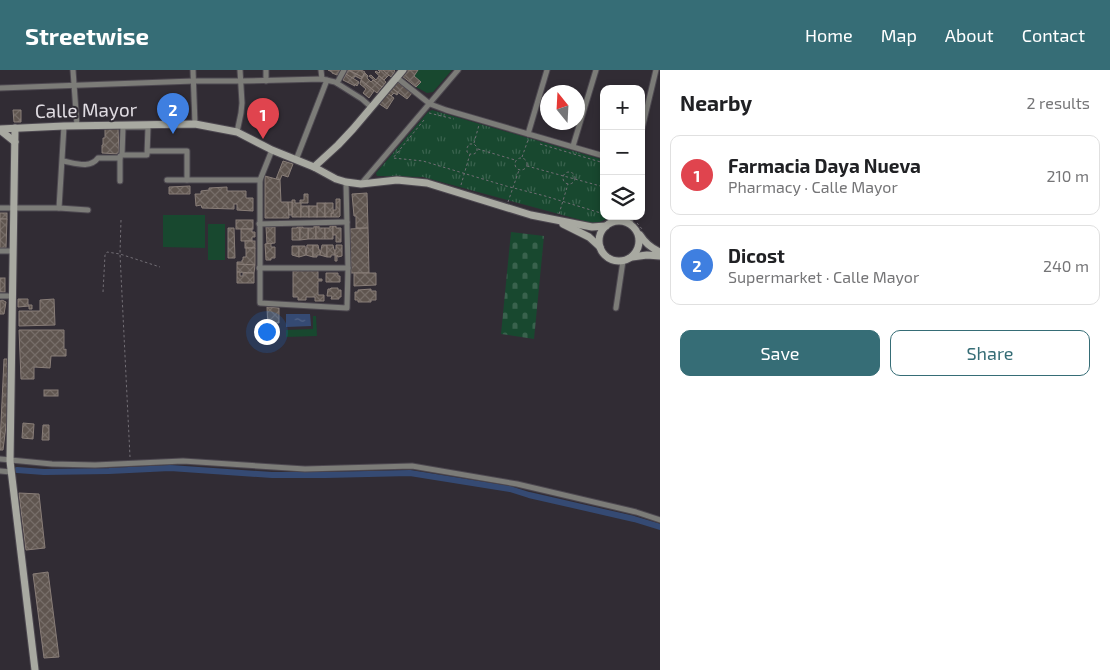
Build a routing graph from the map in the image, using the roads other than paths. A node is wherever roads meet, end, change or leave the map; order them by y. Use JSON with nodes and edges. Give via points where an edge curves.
{"nodes":[{"id":1,"x":73,"y":70,"type":"edge"},
{"id":2,"x":194,"y":70,"type":"edge"},
{"id":3,"x":240,"y":70,"type":"edge"},
{"id":4,"x":266,"y":70,"type":"edge"},
{"id":5,"x":321,"y":70,"type":"edge"},
{"id":6,"x":344,"y":70,"type":"edge"},
{"id":7,"x":403,"y":70,"type":"edge"},
{"id":8,"x":458,"y":70,"type":"edge"},
{"id":9,"x":547,"y":70,"type":"edge"},
{"id":10,"x":596,"y":70,"type":"edge"},
{"id":11,"x":656,"y":70,"type":"edge"},
{"id":12,"x":396,"y":77,"type":"junction"},
{"id":13,"x":324,"y":80,"type":"junction"},
{"id":14,"x":194,"y":81,"type":"junction"},
{"id":15,"x":241,"y":81,"type":"junction"},
{"id":16,"x":266,"y":81,"type":"junction"},
{"id":17,"x":337,"y":83,"type":"junction"},
{"id":18,"x":74,"y":86,"type":"junction"},
{"id":19,"x":0,"y":88,"type":"edge"},
{"id":20,"x":430,"y":104,"type":"junction"},
{"id":21,"x":371,"y":107,"type":"junction"},
{"id":22,"x":195,"y":124,"type":"junction"},
{"id":23,"x":64,"y":126,"type":"junction"},
{"id":24,"x":78,"y":126,"type":"junction"},
{"id":25,"x":121,"y":126,"type":"junction"},
{"id":26,"x":15,"y":128,"type":"junction"},
{"id":27,"x":0,"y":129,"type":"edge"},
{"id":28,"x":642,"y":130,"type":"edge"},
{"id":29,"x":237,"y":132,"type":"junction"},
{"id":30,"x":528,"y":134,"type":"junction"},
{"id":31,"x":15,"y":142,"type":"junction"},
{"id":32,"x":574,"y":146,"type":"junction"},
{"id":33,"x":148,"y":150,"type":"junction"},
{"id":34,"x":272,"y":150,"type":"junction"},
{"id":35,"x":600,"y":155,"type":"edge"},
{"id":36,"x":120,"y":158,"type":"junction"},
{"id":37,"x":296,"y":160,"type":"junction"},
{"id":38,"x":63,"y":161,"type":"junction"},
{"id":39,"x":314,"y":167,"type":"junction"},
{"id":40,"x":120,"y":180,"type":"dead end"},
{"id":41,"x":167,"y":180,"type":"dead end"},
{"id":42,"x":187,"y":180,"type":"junction"},
{"id":43,"x":260,"y":180,"type":"junction"},
{"id":44,"x":346,"y":182,"type":"junction"},
{"id":45,"x":361,"y":184,"type":"junction"},
{"id":46,"x":0,"y":208,"type":"edge"},
{"id":47,"x":14,"y":208,"type":"junction"},
{"id":48,"x":60,"y":208,"type":"junction"},
{"id":49,"x":88,"y":210,"type":"dead end"},
{"id":50,"x":557,"y":218,"type":"junction"},
{"id":51,"x":630,"y":220,"type":"edge"},
{"id":52,"x":612,"y":221,"type":"edge"},
{"id":53,"x":347,"y":222,"type":"junction"},
{"id":54,"x":259,"y":224,"type":"junction"},
{"id":55,"x":631,"y":224,"type":"junction"},
{"id":56,"x":639,"y":234,"type":"junction"},
{"id":57,"x":600,"y":247,"type":"junction"},
{"id":58,"x":0,"y":251,"type":"edge"},
{"id":59,"x":13,"y":251,"type":"junction"},
{"id":60,"x":660,"y":252,"type":"edge"},
{"id":61,"x":660,"y":256,"type":"edge"},
{"id":62,"x":632,"y":257,"type":"junction"},
{"id":63,"x":623,"y":261,"type":"junction"},
{"id":64,"x":259,"y":268,"type":"junction"},
{"id":65,"x":348,"y":268,"type":"junction"},
{"id":66,"x":0,"y":296,"type":"edge"},
{"id":67,"x":12,"y":296,"type":"junction"},
{"id":68,"x":616,"y":308,"type":"dead end"},
{"id":69,"x":0,"y":459,"type":"edge"},
{"id":70,"x":10,"y":461,"type":"junction"},
{"id":71,"x":0,"y":471,"type":"edge"},
{"id":72,"x":11,"y":472,"type":"junction"},
{"id":73,"x":660,"y":520,"type":"edge"},
{"id":74,"x":35,"y":670,"type":"edge"}],
"edges":[{"from":1,"to":18,"type":"street"},
{"from":2,"to":14,"type":"street"},
{"from":3,"to":15,"type":"street"},
{"from":4,"to":16,"type":"street"},
{"from":5,"to":13,"type":"street"},
{"from":6,"to":17,"type":"street"},
{"from":7,"to":12,"type":"street"},
{"from":8,"to":20,"type":"street"},
{"from":9,"to":30,"type":"street"},
{"from":10,"to":32,"type":"street"},
{"from":11,"to":28,"type":"street"},
{"from":12,"to":20,"type":"street"},
{"from":12,"to":21,"type":"street"},
{"from":13,"to":16,"type":"street"},
{"from":13,"to":17,"type":"street"},
{"from":13,"to":37,"type":"street"},
{"from":14,"to":15,"type":"street"},
{"from":14,"to":18,"type":"street"},
{"from":14,"to":22,"type":"street"},
{"from":15,"to":16,"type":"street"},
{"from":15,"to":29,"type":"street","via":[[241,113]]},
{"from":17,"to":21,"type":"street"},
{"from":18,"to":19,"type":"street"},
{"from":18,"to":24,"type":"street"},
{"from":20,"to":30,"type":"street"},
{"from":20,"to":45,"type":"street"},
{"from":21,"to":39,"type":"street"},
{"from":22,"to":25,"type":"street","name":"Calle Mayor"},
{"from":22,"to":29,"type":"street","name":"Calle Mayor"},
{"from":23,"to":24,"type":"street","name":"Calle Mayor"},
{"from":23,"to":26,"type":"street","name":"Calle Mayor"},
{"from":23,"to":38,"type":"street"},
{"from":24,"to":25,"type":"street","name":"Calle Mayor"},
{"from":25,"to":36,"type":"street"},
{"from":26,"to":27,"type":"street","name":"Calle Mayor"},
{"from":26,"to":31,"type":"street"},
{"from":27,"to":31,"type":"street"},
{"from":29,"to":34,"type":"street","name":"Calle Mayor"},
{"from":30,"to":32,"type":"street"},
{"from":31,"to":47,"type":"street"},
{"from":32,"to":35,"type":"street"},
{"from":33,"to":33,"type":"street","via":[[148,127],[122,127],[122,154],[147,155]]},
{"from":33,"to":42,"type":"street","via":[[187,151]]},
{"from":34,"to":37,"type":"street","name":"Calle Mayor"},
{"from":34,"to":43,"type":"street"},
{"from":36,"to":38,"type":"street","via":[[98,158],[85,165]]},
{"from":36,"to":40,"type":"street"},
{"from":37,"to":39,"type":"street","name":"Calle Mayor"},
{"from":38,"to":48,"type":"street"},
{"from":39,"to":44,"type":"street","name":"Calle Mayor"},
{"from":41,"to":42,"type":"street"},
{"from":42,"to":43,"type":"street"},
{"from":43,"to":54,"type":"street"},
{"from":44,"to":45,"type":"street","name":"Calle Mayor"},
{"from":44,"to":53,"type":"street"},
{"from":45,"to":50,"type":"street","name":"Calle Mayor","via":[[397,180],[427,184],[530,216]]},
{"from":46,"to":47,"type":"street"},
{"from":47,"to":48,"type":"street"},
{"from":47,"to":59,"type":"street"},
{"from":48,"to":49,"type":"street"},
{"from":50,"to":52,"type":"street","via":[[592,227]]},
{"from":50,"to":57,"type":"street"},
{"from":51,"to":55,"type":"street"},
{"from":52,"to":55,"type":"street"},
{"from":52,"to":57,"type":"street","via":[[600,235]]},
{"from":53,"to":54,"type":"street"},
{"from":53,"to":65,"type":"street"},
{"from":54,"to":64,"type":"street"},
{"from":55,"to":56,"type":"street"},
{"from":56,"to":60,"type":"street"},
{"from":56,"to":62,"type":"street","via":[[639,246]]},
{"from":57,"to":63,"type":"street","via":[[605,256]]},
{"from":58,"to":59,"type":"street"},
{"from":59,"to":67,"type":"street"},
{"from":61,"to":62,"type":"street"},
{"from":62,"to":63,"type":"street"},
{"from":63,"to":68,"type":"street"},
{"from":64,"to":65,"type":"street"},
{"from":64,"to":65,"type":"street","via":[[260,303],[347,308]]},
{"from":66,"to":67,"type":"street"},
{"from":67,"to":70,"type":"street"},
{"from":69,"to":70,"type":"street"},
{"from":70,"to":72,"type":"street"},
{"from":70,"to":73,"type":"street","via":[[95,465],[183,461],[305,469],[412,466],[517,484]]},
{"from":71,"to":72,"type":"street"},
{"from":72,"to":74,"type":"street"}]}
